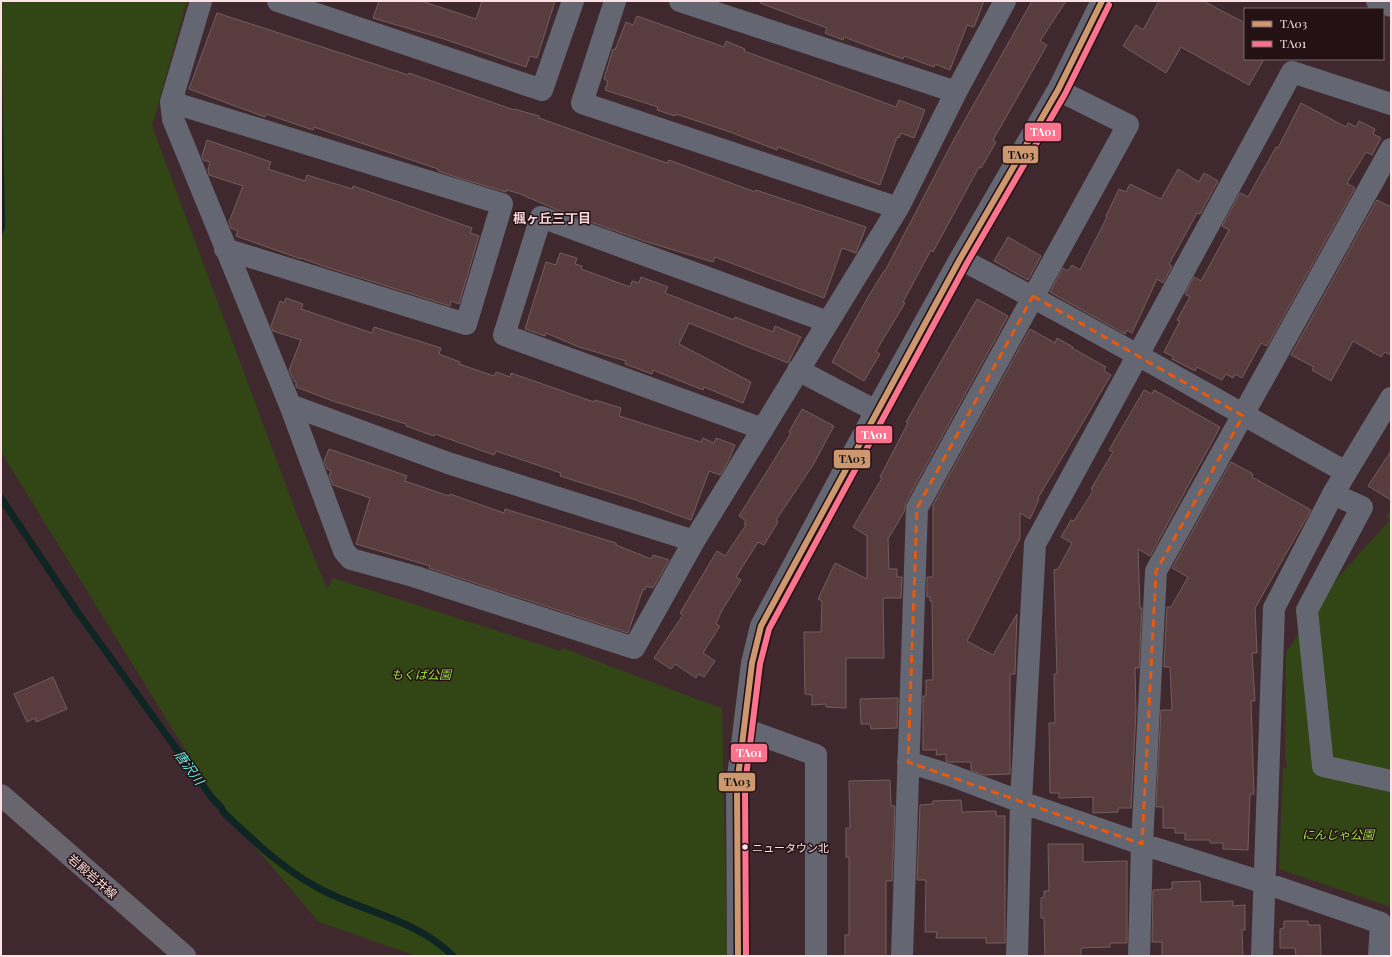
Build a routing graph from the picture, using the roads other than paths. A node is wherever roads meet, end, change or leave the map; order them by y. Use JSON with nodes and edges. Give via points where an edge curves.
{"nodes":[{"id":1,"x":201,"y":1,"type":"edge"},
{"id":2,"x":278,"y":1,"type":"edge"},
{"id":3,"x":573,"y":1,"type":"edge"},
{"id":4,"x":615,"y":1,"type":"edge"},
{"id":5,"x":680,"y":1,"type":"edge"},
{"id":6,"x":1004,"y":1,"type":"edge"},
{"id":7,"x":1102,"y":1,"type":"edge"},
{"id":8,"x":1377,"y":1,"type":"edge"},
{"id":9,"x":1391,"y":6,"type":"edge"},
{"id":10,"x":1058,"y":90,"type":"junction"},
{"id":11,"x":956,"y":92,"type":"junction"},
{"id":12,"x":171,"y":102,"type":"junction"},
{"id":13,"x":1391,"y":104,"type":"edge"},
{"id":14,"x":1391,"y":149,"type":"edge"},
{"id":15,"x":898,"y":208,"type":"junction"},
{"id":16,"x":225,"y":249,"type":"junction"},
{"id":17,"x":960,"y":258,"type":"junction"},
{"id":18,"x":1033,"y":296,"type":"junction"},
{"id":19,"x":828,"y":322,"type":"junction"},
{"id":20,"x":1138,"y":356,"type":"junction"},
{"id":21,"x":798,"y":370,"type":"junction"},
{"id":22,"x":1391,"y":398,"type":"edge"},
{"id":23,"x":290,"y":405,"type":"junction"},
{"id":24,"x":876,"y":411,"type":"junction"},
{"id":25,"x":1243,"y":416,"type":"junction"},
{"id":26,"x":763,"y":428,"type":"junction"},
{"id":27,"x":1346,"y":472,"type":"junction"},
{"id":28,"x":1333,"y":494,"type":"junction"},
{"id":29,"x":694,"y":541,"type":"junction"},
{"id":30,"x":744,"y":729,"type":"junction"},
{"id":31,"x":908,"y":762,"type":"junction"},
{"id":32,"x":1391,"y":781,"type":"edge"},
{"id":33,"x":1,"y":795,"type":"edge"},
{"id":34,"x":1021,"y":802,"type":"junction"},
{"id":35,"x":1142,"y":844,"type":"junction"},
{"id":36,"x":1265,"y":883,"type":"junction"},
{"id":37,"x":185,"y":956,"type":"edge"},
{"id":38,"x":738,"y":956,"type":"edge"},
{"id":39,"x":816,"y":956,"type":"edge"},
{"id":40,"x":902,"y":956,"type":"edge"},
{"id":41,"x":1017,"y":956,"type":"edge"},
{"id":42,"x":1139,"y":956,"type":"edge"},
{"id":43,"x":1262,"y":956,"type":"edge"},
{"id":44,"x":1379,"y":956,"type":"edge"}],
"edges":[{"from":1,"to":12,"type":"street"},
{"from":2,"to":3,"type":"street","via":[[542,90]]},
{"from":4,"to":15,"type":"street","via":[[582,103]]},
{"from":5,"to":11,"type":"street"},
{"from":6,"to":11,"type":"street"},
{"from":7,"to":10,"type":"street"},
{"from":8,"to":9,"type":"street"},
{"from":10,"to":17,"type":"street"},
{"from":10,"to":18,"type":"street","via":[[1128,125]]},
{"from":11,"to":15,"type":"street"},
{"from":12,"to":16,"type":"street","via":[[172,119]]},
{"from":12,"to":16,"type":"street","via":[[502,204],[466,324]]},
{"from":13,"to":20,"type":"street","via":[[1292,72]]},
{"from":14,"to":25,"type":"street"},
{"from":15,"to":19,"type":"street"},
{"from":16,"to":23,"type":"street"},
{"from":17,"to":18,"type":"street"},
{"from":17,"to":24,"type":"street"},
{"from":18,"to":20,"type":"street"},
{"from":18,"to":31,"type":"street","via":[[917,508]]},
{"from":19,"to":21,"type":"street"},
{"from":19,"to":26,"type":"street","via":[[541,218],[504,335]]},
{"from":20,"to":25,"type":"street"},
{"from":20,"to":34,"type":"street","via":[[1035,544]]},
{"from":21,"to":24,"type":"street"},
{"from":21,"to":26,"type":"street"},
{"from":22,"to":27,"type":"street"},
{"from":23,"to":29,"type":"street","via":[[448,463]]},
{"from":23,"to":29,"type":"street","via":[[344,551],[350,559],[413,576],[634,648]]},
{"from":24,"to":30,"type":"street","via":[[761,626],[752,663]]},
{"from":25,"to":27,"type":"street"},
{"from":25,"to":35,"type":"street","via":[[1156,571]]},
{"from":26,"to":29,"type":"street"},
{"from":27,"to":28,"type":"street"},
{"from":28,"to":32,"type":"street","via":[[1362,507],[1307,610],[1323,766]]},
{"from":28,"to":36,"type":"street","via":[[1274,608]]},
{"from":30,"to":38,"type":"street","via":[[737,785]]},
{"from":30,"to":39,"type":"street","via":[[816,755]]},
{"from":31,"to":34,"type":"street","via":[[950,774]]},
{"from":31,"to":40,"type":"street"},
{"from":33,"to":37,"type":"main road","name":"岩殿岩井線"},
{"from":34,"to":35,"type":"street"},
{"from":34,"to":41,"type":"street"},
{"from":35,"to":36,"type":"street"},
{"from":35,"to":42,"type":"street"},
{"from":36,"to":43,"type":"street"},
{"from":36,"to":44,"type":"street","via":[[1380,923]]}]}
